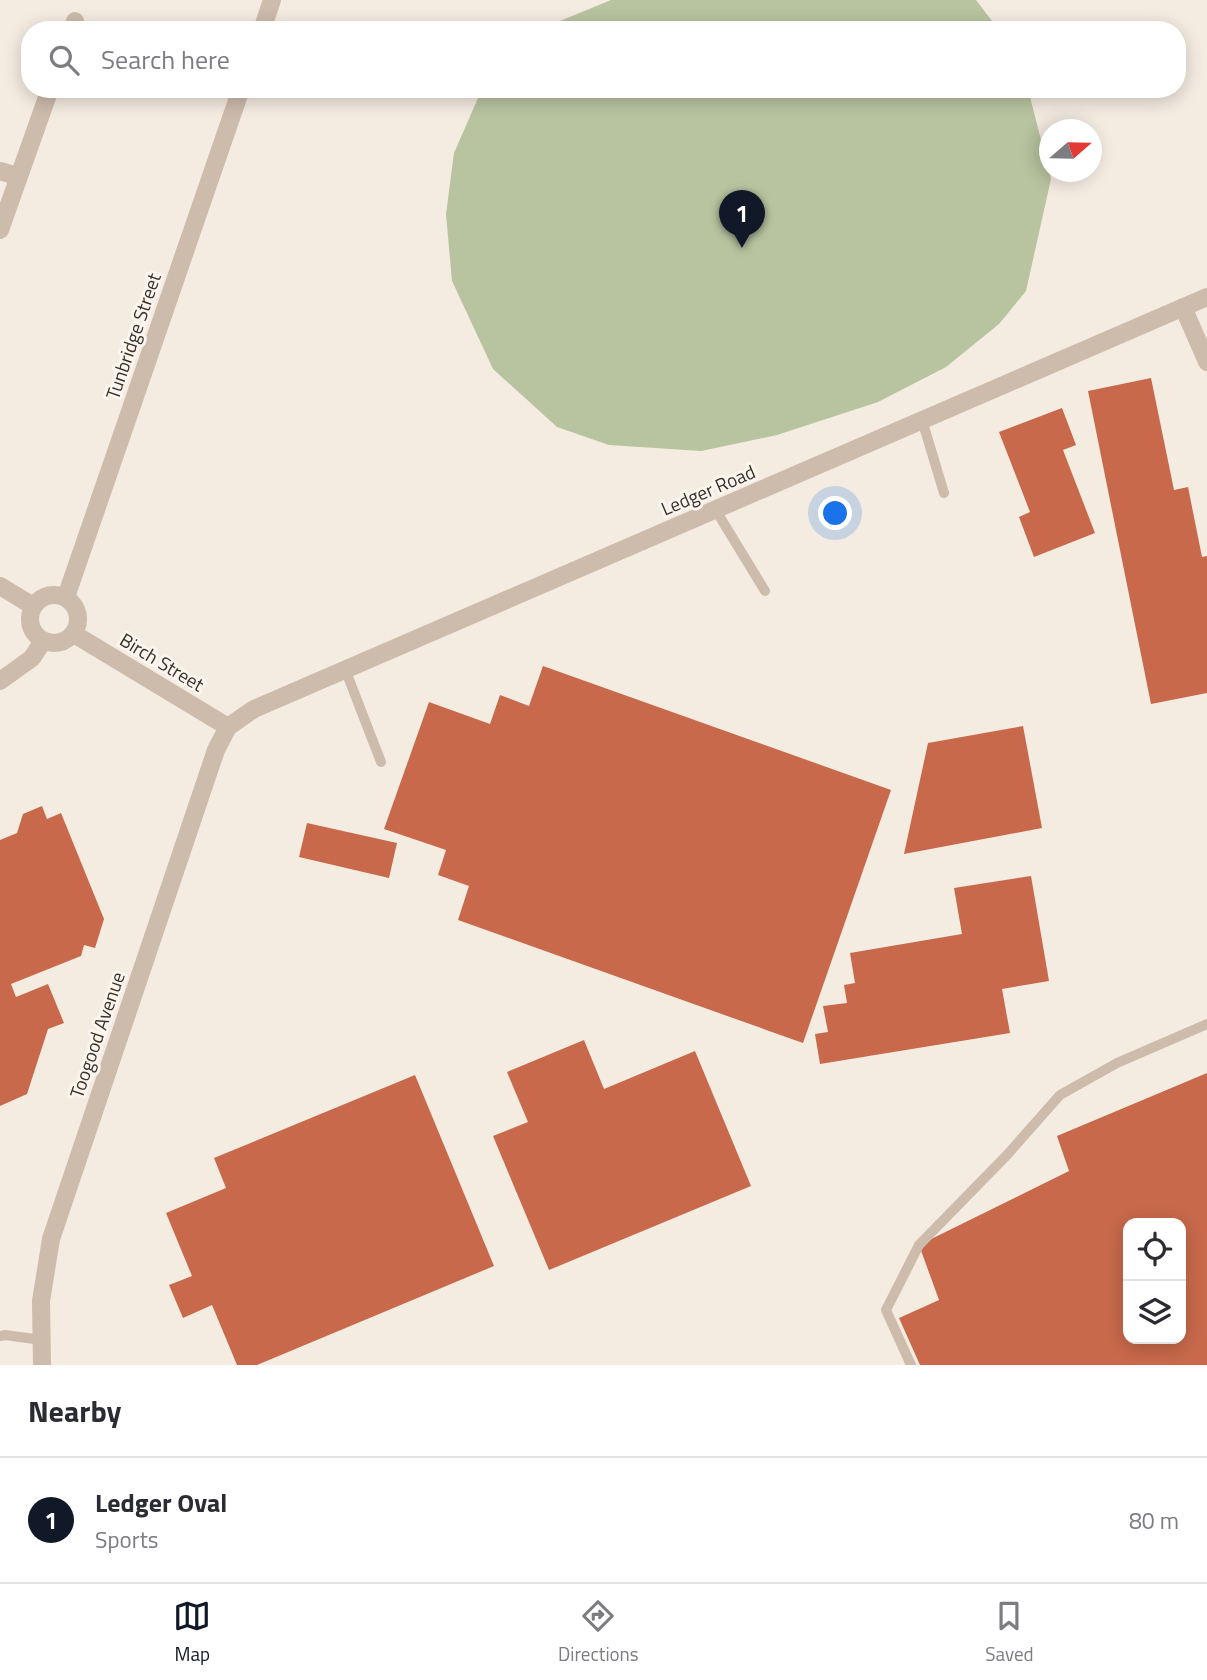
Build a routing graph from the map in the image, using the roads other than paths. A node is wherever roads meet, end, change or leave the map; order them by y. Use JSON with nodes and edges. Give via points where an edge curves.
{"nodes":[{"id":1,"x":272,"y":0,"type":"edge"},
{"id":2,"x":265,"y":21,"type":"edge"},
{"id":3,"x":46,"y":98,"type":"edge"},
{"id":4,"x":238,"y":98,"type":"edge"},
{"id":5,"x":9,"y":174,"type":"edge"},
{"id":6,"x":0,"y":230,"type":"edge"},
{"id":7,"x":1207,"y":297,"type":"edge"},
{"id":8,"x":1183,"y":307,"type":"junction"},
{"id":9,"x":1207,"y":362,"type":"edge"},
{"id":10,"x":922,"y":420,"type":"junction"},
{"id":11,"x":944,"y":493,"type":"dead end"},
{"id":12,"x":715,"y":509,"type":"junction"},
{"id":13,"x":0,"y":586,"type":"edge"},
{"id":14,"x":765,"y":591,"type":"dead end"},
{"id":15,"x":65,"y":597,"type":"junction"},
{"id":16,"x":33,"y":606,"type":"junction"},
{"id":17,"x":74,"y":634,"type":"junction"},
{"id":18,"x":43,"y":641,"type":"junction"},
{"id":19,"x":345,"y":669,"type":"junction"},
{"id":20,"x":0,"y":681,"type":"edge"},
{"id":21,"x":228,"y":727,"type":"junction"},
{"id":22,"x":381,"y":762,"type":"dead end"},
{"id":23,"x":1207,"y":1024,"type":"edge"},
{"id":24,"x":0,"y":1336,"type":"edge"},
{"id":25,"x":42,"y":1340,"type":"junction"},
{"id":26,"x":42,"y":1365,"type":"edge"},
{"id":27,"x":911,"y":1365,"type":"edge"}],
"edges":[{"from":1,"to":2,"type":"street"},
{"from":3,"to":5,"type":"street"},
{"from":4,"to":15,"type":"street","name":"Tunbridge Street"},
{"from":5,"to":6,"type":"street"},
{"from":7,"to":8,"type":"street","name":"Ledger Road"},
{"from":8,"to":9,"type":"street"},
{"from":8,"to":10,"type":"street","name":"Ledger Road"},
{"from":10,"to":11,"type":"lane"},
{"from":10,"to":12,"type":"street","name":"Ledger Road"},
{"from":12,"to":14,"type":"lane"},
{"from":12,"to":19,"type":"street","name":"Ledger Road"},
{"from":13,"to":16,"type":"street"},
{"from":15,"to":16,"type":"street","via":[[48,595]]},
{"from":15,"to":17,"type":"street","via":[[79,617]]},
{"from":16,"to":18,"type":"street","via":[[30,626]]},
{"from":17,"to":18,"type":"street","via":[[62,642]]},
{"from":17,"to":21,"type":"street","name":"Birch Street"},
{"from":18,"to":20,"type":"street","via":[[32,658]]},
{"from":19,"to":21,"type":"street","name":"Ledger Road","via":[[254,709]]},
{"from":19,"to":22,"type":"lane"},
{"from":21,"to":25,"type":"street","name":"Toogood Avenue","via":[[216,750],[51,1239],[41,1301]]},
{"from":23,"to":27,"type":"lane","via":[[1116,1063],[1060,1095],[919,1245],[886,1310]]},
{"from":24,"to":25,"type":"lane"},
{"from":25,"to":26,"type":"street","name":"Toogood Avenue"}]}
